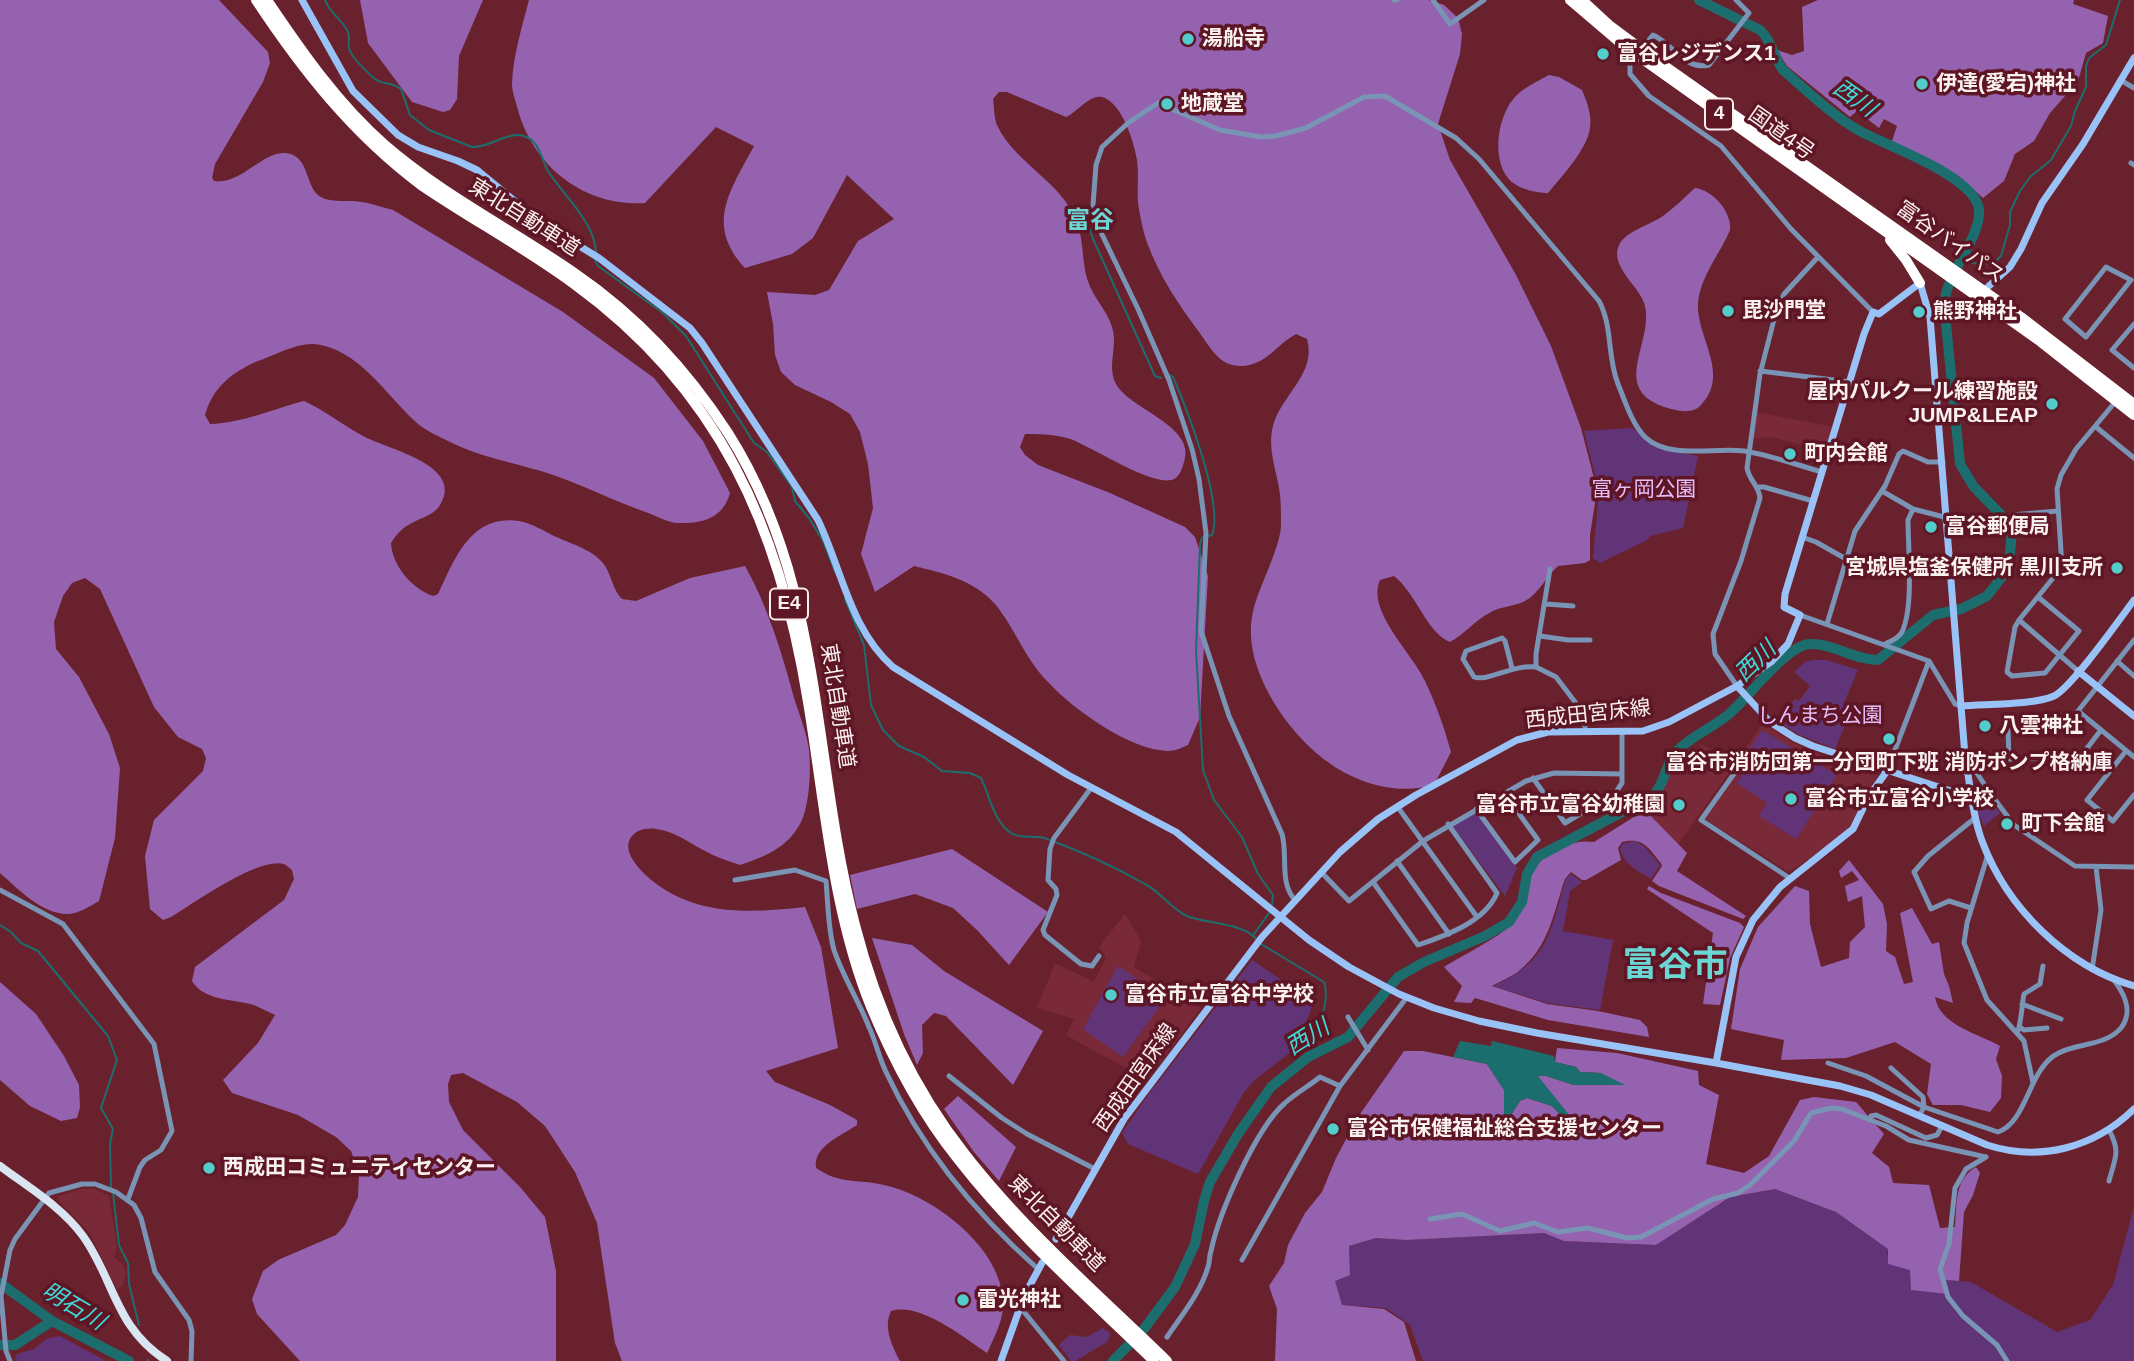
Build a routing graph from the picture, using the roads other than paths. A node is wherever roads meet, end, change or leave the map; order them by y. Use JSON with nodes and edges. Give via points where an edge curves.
{"nodes":[{"id":1,"x":256,"y":0,"type":"edge"},
{"id":2,"x":268,"y":0,"type":"edge"},
{"id":3,"x":302,"y":0,"type":"edge"},
{"id":4,"x":1433,"y":0,"type":"edge"},
{"id":5,"x":1485,"y":0,"type":"edge"},
{"id":6,"x":1570,"y":0,"type":"edge"},
{"id":7,"x":1582,"y":0,"type":"edge"},
{"id":8,"x":1736,"y":0,"type":"edge"},
{"id":9,"x":1638,"y":52,"type":"junction"},
{"id":10,"x":2134,"y":58,"type":"edge"},
{"id":11,"x":2122,"y":81,"type":"junction"},
{"id":12,"x":2134,"y":88,"type":"edge"},
{"id":13,"x":1875,"y":219,"type":"junction"},
{"id":14,"x":1818,"y":257,"type":"junction"},
{"id":15,"x":2133,"y":279,"type":"edge"},
{"id":16,"x":1920,"y":283,"type":"junction"},
{"id":17,"x":1981,"y":294,"type":"junction"},
{"id":18,"x":1873,"y":312,"type":"junction"},
{"id":19,"x":1933,"y":316,"type":"junction"},
{"id":20,"x":2134,"y":324,"type":"edge"},
{"id":21,"x":2134,"y":368,"type":"edge"},
{"id":22,"x":1760,"y":371,"type":"junction"},
{"id":23,"x":1850,"y":382,"type":"junction"},
{"id":24,"x":2116,"y":401,"type":"junction"},
{"id":25,"x":2134,"y":404,"type":"edge"},
{"id":26,"x":2134,"y":415,"type":"edge"},
{"id":27,"x":2096,"y":427,"type":"junction"},
{"id":28,"x":1748,"y":452,"type":"junction"},
{"id":29,"x":2134,"y":458,"type":"edge"},
{"id":30,"x":1943,"y":462,"type":"junction"},
{"id":31,"x":1822,"y":472,"type":"junction"},
{"id":32,"x":1757,"y":487,"type":"junction"},
{"id":33,"x":1882,"y":491,"type":"junction"},
{"id":34,"x":1813,"y":501,"type":"junction"},
{"id":35,"x":1913,"y":509,"type":"junction"},
{"id":36,"x":2058,"y":511,"type":"junction"},
{"id":37,"x":2012,"y":515,"type":"dead end"},
{"id":38,"x":1948,"y":518,"type":"junction"},
{"id":39,"x":1802,"y":537,"type":"junction"},
{"id":40,"x":1846,"y":559,"type":"junction"},
{"id":41,"x":1550,"y":569,"type":"dead end"},
{"id":42,"x":2038,"y":597,"type":"junction"},
{"id":43,"x":2134,"y":600,"type":"edge"},
{"id":44,"x":1546,"y":604,"type":"junction"},
{"id":45,"x":1573,"y":606,"type":"dead end"},
{"id":46,"x":1800,"y":615,"type":"junction"},
{"id":47,"x":2019,"y":620,"type":"junction"},
{"id":48,"x":1827,"y":624,"type":"junction"},
{"id":49,"x":1540,"y":636,"type":"junction"},
{"id":50,"x":1590,"y":640,"type":"dead end"},
{"id":51,"x":2134,"y":640,"type":"edge"},
{"id":52,"x":1887,"y":645,"type":"junction"},
{"id":53,"x":2060,"y":655,"type":"junction"},
{"id":54,"x":1929,"y":661,"type":"junction"},
{"id":55,"x":2117,"y":661,"type":"junction"},
{"id":56,"x":1536,"y":667,"type":"junction"},
{"id":57,"x":1512,"y":668,"type":"junction"},
{"id":58,"x":2078,"y":671,"type":"junction"},
{"id":59,"x":2134,"y":676,"type":"edge"},
{"id":60,"x":2097,"y":687,"type":"junction"},
{"id":61,"x":1739,"y":689,"type":"junction"},
{"id":62,"x":1962,"y":706,"type":"junction"},
{"id":63,"x":2078,"y":711,"type":"junction"},
{"id":64,"x":2134,"y":716,"type":"edge"},
{"id":65,"x":2101,"y":730,"type":"junction"},
{"id":66,"x":1584,"y":732,"type":"junction"},
{"id":67,"x":1622,"y":733,"type":"junction"},
{"id":68,"x":2126,"y":751,"type":"junction"},
{"id":69,"x":1965,"y":756,"type":"junction"},
{"id":70,"x":2134,"y":757,"type":"edge"},
{"id":71,"x":1741,"y":764,"type":"dead end"},
{"id":72,"x":1887,"y":771,"type":"junction"},
{"id":73,"x":1622,"y":774,"type":"junction"},
{"id":74,"x":1533,"y":778,"type":"junction"},
{"id":75,"x":1091,"y":788,"type":"junction"},
{"id":76,"x":1504,"y":793,"type":"junction"},
{"id":77,"x":1990,"y":793,"type":"junction"},
{"id":78,"x":1972,"y":795,"type":"junction"},
{"id":79,"x":2134,"y":795,"type":"edge"},
{"id":80,"x":1397,"y":806,"type":"junction"},
{"id":81,"x":1476,"y":809,"type":"junction"},
{"id":82,"x":1975,"y":818,"type":"junction"},
{"id":83,"x":1448,"y":824,"type":"junction"},
{"id":84,"x":1423,"y":841,"type":"junction"},
{"id":85,"x":1988,"y":854,"type":"junction"},
{"id":86,"x":1397,"y":861,"type":"junction"},
{"id":87,"x":2096,"y":867,"type":"junction"},
{"id":88,"x":2134,"y":867,"type":"edge"},
{"id":89,"x":1321,"y":872,"type":"junction"},
{"id":90,"x":1791,"y":879,"type":"junction"},
{"id":91,"x":735,"y":880,"type":"dead end"},
{"id":92,"x":1373,"y":881,"type":"junction"},
{"id":93,"x":0,"y":890,"type":"edge"},
{"id":94,"x":1294,"y":900,"type":"junction"},
{"id":95,"x":1971,"y":908,"type":"junction"},
{"id":96,"x":1279,"y":917,"type":"junction"},
{"id":97,"x":1477,"y":918,"type":"junction"},
{"id":98,"x":1449,"y":934,"type":"junction"},
{"id":99,"x":1099,"y":956,"type":"dead end"},
{"id":100,"x":2043,"y":967,"type":"dead end"},
{"id":101,"x":2092,"y":970,"type":"junction"},
{"id":102,"x":2113,"y":979,"type":"junction"},
{"id":103,"x":2134,"y":986,"type":"edge"},
{"id":104,"x":1403,"y":995,"type":"junction"},
{"id":105,"x":2022,"y":1004,"type":"junction"},
{"id":106,"x":1348,"y":1017,"type":"dead end"},
{"id":107,"x":2061,"y":1019,"type":"dead end"},
{"id":108,"x":2047,"y":1028,"type":"dead end"},
{"id":109,"x":2019,"y":1030,"type":"junction"},
{"id":110,"x":1368,"y":1050,"type":"junction"},
{"id":111,"x":1716,"y":1063,"type":"junction"},
{"id":112,"x":1828,"y":1063,"type":"dead end"},
{"id":113,"x":1891,"y":1068,"type":"dead end"},
{"id":114,"x":948,"y":1076,"type":"dead end"},
{"id":115,"x":2032,"y":1083,"type":"junction"},
{"id":116,"x":1339,"y":1086,"type":"junction"},
{"id":117,"x":1924,"y":1107,"type":"junction"},
{"id":118,"x":2134,"y":1109,"type":"edge"},
{"id":119,"x":1919,"y":1115,"type":"junction"},
{"id":120,"x":1870,"y":1120,"type":"junction"},
{"id":121,"x":1942,"y":1126,"type":"junction"},
{"id":122,"x":2109,"y":1130,"type":"junction"},
{"id":123,"x":0,"y":1166,"type":"edge"},
{"id":124,"x":1095,"y":1169,"type":"junction"},
{"id":125,"x":2109,"y":1181,"type":"dead end"},
{"id":126,"x":44,"y":1198,"type":"junction"},
{"id":127,"x":128,"y":1199,"type":"junction"},
{"id":128,"x":1430,"y":1219,"type":"dead end"},
{"id":129,"x":1056,"y":1239,"type":"dead end"},
{"id":130,"x":1242,"y":1260,"type":"dead end"},
{"id":131,"x":1040,"y":1266,"type":"joint"},
{"id":132,"x":1,"y":1296,"type":"edge"},
{"id":133,"x":1020,"y":1307,"type":"junction"},
{"id":134,"x":1126,"y":1327,"type":"junction"},
{"id":135,"x":1167,"y":1337,"type":"dead end"},
{"id":136,"x":1145,"y":1346,"type":"junction"},
{"id":137,"x":10,"y":1361,"type":"edge"},
{"id":138,"x":167,"y":1361,"type":"edge"},
{"id":139,"x":191,"y":1361,"type":"edge"},
{"id":140,"x":1001,"y":1361,"type":"edge"},
{"id":141,"x":1064,"y":1361,"type":"edge"},
{"id":142,"x":1154,"y":1361,"type":"edge"},
{"id":143,"x":1167,"y":1361,"type":"edge"},
{"id":144,"x":2007,"y":1361,"type":"edge"}],
"edges":[{"from":1,"to":134,"type":"highway","name":"東北自動車道","number":"E4","via":[[311,79],[358,132],[421,185],[608,310],[668,369],[713,428],[749,492],[783,580],[801,660],[840,901],[859,972],[884,1035],[918,1101],[956,1158],[1009,1218]]},
{"from":2,"to":134,"type":"highway","name":"東北自動車道","number":"E4","via":[[330,88],[384,144],[450,194],[614,302],[676,363],[730,436],[760,492],[792,576],[813,670],[850,907],[867,969],[892,1032],[921,1088],[963,1152]]},
{"from":3,"to":75,"type":"street","via":[[349,85],[398,135],[477,170],[540,222],[596,256],[697,334],[818,520],[861,628],[884,659]]},
{"from":4,"to":5,"type":"street","via":[[1450,24]]},
{"from":6,"to":9,"type":"highway","name":"国道4号","number":"4","via":[[1602,29]]},
{"from":7,"to":9,"type":"highway","name":"国道4号","number":"4"},
{"from":8,"to":9,"type":"street","via":[[1749,13],[1709,65],[1691,64],[1657,36],[1650,36]]},
{"from":9,"to":13,"type":"highway","name":"国道4号","number":"4"},
{"from":9,"to":14,"type":"street","via":[[1629,69],[1636,82],[1721,146]]},
{"from":10,"to":11,"type":"street"},
{"from":11,"to":12,"type":"street"},
{"from":11,"to":17,"type":"street","via":[[2042,203],[2016,258]]},
{"from":13,"to":16,"type":"highway"},
{"from":13,"to":17,"type":"highway","name":"富谷バイパス","number":"4"},
{"from":14,"to":18,"type":"street"},
{"from":14,"to":22,"type":"street","via":[[1780,299]]},
{"from":15,"to":15,"type":"street","via":[[2106,267],[2065,319],[2086,337]]},
{"from":16,"to":18,"type":"street","via":[[1879,314]]},
{"from":16,"to":19,"type":"street"},
{"from":17,"to":19,"type":"street","via":[[1954,315]]},
{"from":17,"to":24,"type":"highway","name":"富谷バイパス","number":"4"},
{"from":17,"to":25,"type":"highway","name":"富谷バイパス","number":"4","via":[[2054,341]]},
{"from":18,"to":23,"type":"street"},
{"from":19,"to":30,"type":"street"},
{"from":20,"to":21,"type":"street","via":[[2112,350]]},
{"from":22,"to":23,"type":"street"},
{"from":22,"to":28,"type":"street"},
{"from":23,"to":31,"type":"street"},
{"from":24,"to":26,"type":"highway","name":"富谷バイパス","number":"4"},
{"from":24,"to":27,"type":"street"},
{"from":27,"to":29,"type":"street"},
{"from":27,"to":36,"type":"street","via":[[2066,463],[2057,489]]},
{"from":28,"to":31,"type":"street"},
{"from":28,"to":32,"type":"street","via":[[1748,473]]},
{"from":28,"to":94,"type":"street","via":[[1672,449],[1645,437],[1615,375],[1608,321],[1599,301],[1468,148],[1396,101],[1385,96],[1364,97],[1306,128],[1261,137],[1220,130],[1158,103],[1102,147],[1093,186],[1097,224],[1169,380],[1199,479],[1206,533],[1201,631],[1229,716],[1282,834],[1286,885]]},
{"from":30,"to":33,"type":"street","via":[[1928,462],[1903,452]]},
{"from":30,"to":38,"type":"street"},
{"from":31,"to":34,"type":"street"},
{"from":32,"to":34,"type":"street"},
{"from":32,"to":61,"type":"street","via":[[1760,498],[1713,634],[1715,653]]},
{"from":33,"to":35,"type":"street"},
{"from":33,"to":40,"type":"street","via":[[1855,531]]},
{"from":34,"to":39,"type":"street"},
{"from":35,"to":38,"type":"street"},
{"from":35,"to":52,"type":"street","via":[[1908,520],[1904,625],[1901,634]]},
{"from":36,"to":37,"type":"street"},
{"from":36,"to":42,"type":"street","via":[[2062,567]]},
{"from":38,"to":62,"type":"street"},
{"from":39,"to":40,"type":"street"},
{"from":39,"to":46,"type":"street","via":[[1783,603]]},
{"from":40,"to":48,"type":"street"},
{"from":41,"to":44,"type":"street"},
{"from":42,"to":47,"type":"street"},
{"from":42,"to":53,"type":"street","via":[[2079,631]]},
{"from":43,"to":58,"type":"street"},
{"from":44,"to":45,"type":"street"},
{"from":44,"to":49,"type":"street"},
{"from":46,"to":48,"type":"street"},
{"from":46,"to":61,"type":"street","name":"西成田宮床線","via":[[1781,653]]},
{"from":47,"to":53,"type":"street"},
{"from":47,"to":53,"type":"street","via":[[2009,674],[2045,673]]},
{"from":48,"to":52,"type":"street"},
{"from":49,"to":50,"type":"street"},
{"from":49,"to":56,"type":"street"},
{"from":51,"to":55,"type":"street"},
{"from":52,"to":54,"type":"street"},
{"from":53,"to":58,"type":"street"},
{"from":54,"to":62,"type":"street","via":[[1955,704]]},
{"from":54,"to":72,"type":"street"},
{"from":55,"to":59,"type":"street"},
{"from":55,"to":60,"type":"street"},
{"from":56,"to":57,"type":"street"},
{"from":56,"to":66,"type":"street","via":[[1556,677],[1586,715]]},
{"from":57,"to":57,"type":"street","via":[[1480,679],[1463,659],[1466,651],[1502,638]]},
{"from":58,"to":60,"type":"street"},
{"from":58,"to":62,"type":"street","via":[[2050,698]]},
{"from":60,"to":63,"type":"street"},
{"from":60,"to":64,"type":"street"},
{"from":61,"to":67,"type":"street","name":"西成田宮床線","via":[[1669,722]]},
{"from":61,"to":72,"type":"street","via":[[1770,722],[1795,738]]},
{"from":62,"to":69,"type":"street"},
{"from":63,"to":65,"type":"street"},
{"from":63,"to":65,"type":"street","via":[[2064,725],[2008,728],[2009,759],[2081,756]]},
{"from":65,"to":68,"type":"street"},
{"from":66,"to":67,"type":"street","name":"西成田宮床線"},
{"from":66,"to":80,"type":"street","name":"西成田宮床線","via":[[1548,732],[1517,740]]},
{"from":67,"to":73,"type":"street"},
{"from":68,"to":70,"type":"street"},
{"from":68,"to":79,"type":"street","via":[[2087,800],[2113,821]]},
{"from":69,"to":77,"type":"street"},
{"from":69,"to":78,"type":"street"},
{"from":71,"to":90,"type":"street","via":[[1702,820]]},
{"from":72,"to":78,"type":"street"},
{"from":72,"to":90,"type":"street","via":[[1853,829]]},
{"from":73,"to":74,"type":"street","via":[[1554,773]]},
{"from":73,"to":74,"type":"street","via":[[1616,792],[1564,823]]},
{"from":74,"to":76,"type":"street"},
{"from":75,"to":96,"type":"street","via":[[1189,841]]},
{"from":75,"to":99,"type":"street","via":[[1053,841],[1048,880],[1057,895],[1043,930],[1081,964],[1092,966]]},
{"from":76,"to":81,"type":"street"},
{"from":76,"to":81,"type":"street","via":[[1538,840],[1515,862]]},
{"from":77,"to":78,"type":"street"},
{"from":77,"to":87,"type":"street","via":[[2014,825],[2061,858],[2075,866]]},
{"from":78,"to":82,"type":"street"},
{"from":80,"to":84,"type":"street"},
{"from":80,"to":89,"type":"street","name":"西成田宮床線"},
{"from":81,"to":83,"type":"street"},
{"from":82,"to":85,"type":"street"},
{"from":82,"to":95,"type":"street","via":[[1914,872],[1931,909],[1949,901]]},
{"from":83,"to":84,"type":"street"},
{"from":83,"to":97,"type":"street","via":[[1497,893]]},
{"from":84,"to":86,"type":"street"},
{"from":84,"to":97,"type":"street"},
{"from":85,"to":95,"type":"street"},
{"from":85,"to":101,"type":"street","via":[[2024,912]]},
{"from":86,"to":92,"type":"street"},
{"from":86,"to":98,"type":"street"},
{"from":87,"to":88,"type":"street"},
{"from":87,"to":101,"type":"street","via":[[2101,910]]},
{"from":89,"to":92,"type":"street","via":[[1349,901]]},
{"from":89,"to":94,"type":"street","name":"西成田宮床線"},
{"from":90,"to":111,"type":"street","via":[[1765,905],[1745,935],[1733,969]]},
{"from":91,"to":131,"type":"street","via":[[795,870],[826,881],[836,948],[884,1070],[908,1115],[961,1188]]},
{"from":92,"to":98,"type":"street","via":[[1418,945]]},
{"from":93,"to":127,"type":"street","via":[[63,924],[153,1044],[172,1131],[161,1150],[140,1167]]},
{"from":94,"to":96,"type":"street","name":"西成田宮床線"},
{"from":95,"to":109,"type":"street","via":[[1964,943],[1987,1000]]},
{"from":96,"to":104,"type":"street","via":[[1329,954]]},
{"from":96,"to":124,"type":"street","name":"西成田宮床線","via":[[1124,1119]]},
{"from":97,"to":98,"type":"street"},
{"from":100,"to":105,"type":"street","via":[[2040,984],[2026,991]]},
{"from":101,"to":102,"type":"street"},
{"from":102,"to":103,"type":"street"},
{"from":102,"to":115,"type":"street","via":[[2127,1004],[2128,1014],[2120,1029],[2059,1053]]},
{"from":104,"to":110,"type":"street"},
{"from":104,"to":111,"type":"street","via":[[1457,1016]]},
{"from":105,"to":107,"type":"street"},
{"from":105,"to":109,"type":"street"},
{"from":106,"to":110,"type":"street"},
{"from":108,"to":109,"type":"street"},
{"from":109,"to":115,"type":"street"},
{"from":110,"to":116,"type":"street"},
{"from":111,"to":119,"type":"street","via":[[1840,1086]]},
{"from":112,"to":117,"type":"street","via":[[1851,1069]]},
{"from":113,"to":117,"type":"street","via":[[1923,1097]]},
{"from":114,"to":124,"type":"street","via":[[1010,1123]]},
{"from":115,"to":117,"type":"street","via":[[2011,1126],[1998,1132]]},
{"from":116,"to":130,"type":"street"},
{"from":116,"to":135,"type":"street","via":[[1320,1077],[1284,1104],[1261,1136],[1226,1207],[1208,1268]]},
{"from":117,"to":119,"type":"street"},
{"from":118,"to":122,"type":"street"},
{"from":119,"to":121,"type":"street"},
{"from":120,"to":121,"type":"street","via":[[1876,1115],[1926,1138],[1937,1135]]},
{"from":120,"to":128,"type":"street","via":[[1842,1109],[1811,1113],[1794,1141],[1751,1185],[1713,1199],[1641,1237],[1588,1228],[1558,1232],[1534,1223],[1500,1231],[1461,1214]]},
{"from":120,"to":144,"type":"street","via":[[1909,1140],[1986,1157],[1966,1169],[1955,1188],[1949,1244],[1940,1269],[1948,1297]]},
{"from":121,"to":122,"type":"street","via":[[1996,1148],[2024,1152],[2065,1149]]},
{"from":122,"to":125,"type":"street","via":[[2117,1146]]},
{"from":123,"to":126,"type":"main road"},
{"from":124,"to":129,"type":"street","name":"西成田宮床線"},
{"from":126,"to":127,"type":"street","via":[[95,1184]]},
{"from":126,"to":132,"type":"street","via":[[10,1250]]},
{"from":126,"to":138,"type":"main road","via":[[91,1248],[136,1335]]},
{"from":127,"to":139,"type":"street","via":[[141,1218],[155,1272],[189,1320]]},
{"from":131,"to":133,"type":"street"},
{"from":132,"to":137,"type":"street"},
{"from":133,"to":140,"type":"street"},
{"from":133,"to":141,"type":"street"},
{"from":134,"to":136,"type":"highway","name":"東北自動車道","number":"E4"},
{"from":136,"to":142,"type":"highway","name":"東北自動車道","number":"E4"},
{"from":136,"to":143,"type":"highway","name":"東北自動車道","number":"E4"}]}
